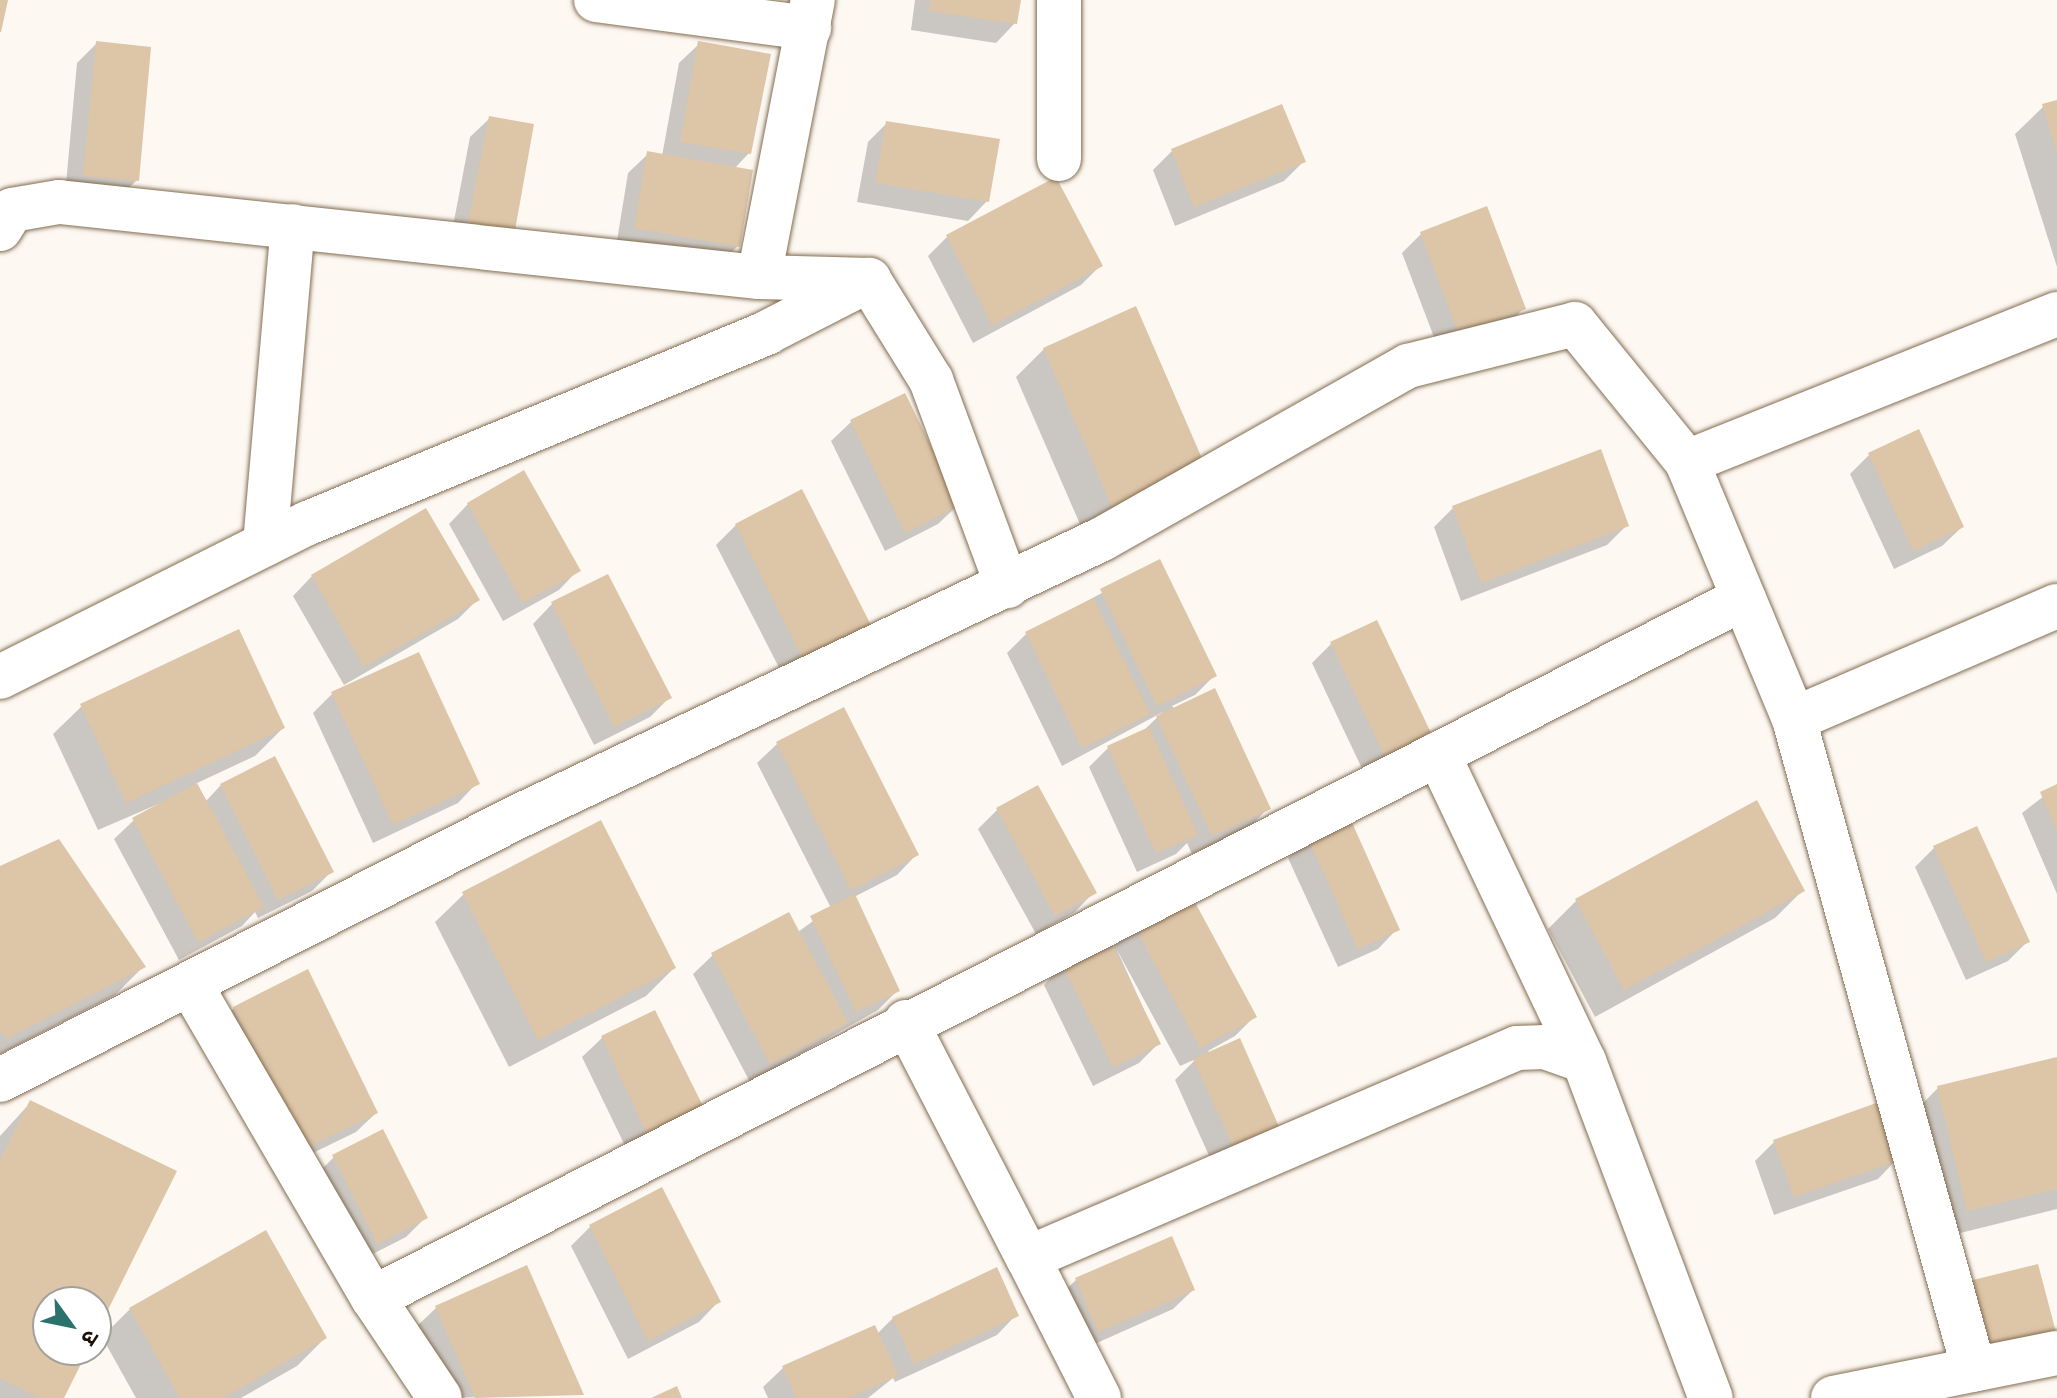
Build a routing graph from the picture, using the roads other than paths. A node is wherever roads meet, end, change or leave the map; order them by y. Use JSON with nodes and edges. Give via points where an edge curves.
{"nodes":[{"id":1,"x":596,"y":0,"type":"edge"},
{"id":2,"x":1059,"y":0,"type":"edge"},
{"id":3,"x":811,"y":14,"type":"edge"},
{"id":4,"x":1059,"y":159,"type":"dead end"},
{"id":5,"x":293,"y":226,"type":"junction"},
{"id":6,"x":0,"y":229,"type":"edge"},
{"id":7,"x":759,"y":277,"type":"junction"},
{"id":8,"x":869,"y":280,"type":"junction"},
{"id":9,"x":2057,"y":314,"type":"edge"},
{"id":10,"x":1687,"y":462,"type":"junction"},
{"id":11,"x":265,"y":544,"type":"junction"},
{"id":12,"x":1007,"y":586,"type":"junction"},
{"id":13,"x":1744,"y":598,"type":"junction"},
{"id":14,"x":2057,"y":606,"type":"edge"},
{"id":15,"x":0,"y":677,"type":"edge"},
{"id":16,"x":1794,"y":719,"type":"junction"},
{"id":17,"x":1438,"y":754,"type":"junction"},
{"id":18,"x":190,"y":984,"type":"junction"},
{"id":19,"x":906,"y":1022,"type":"junction"},
{"id":20,"x":1584,"y":1061,"type":"junction"},
{"id":21,"x":0,"y":1080,"type":"edge"},
{"id":22,"x":1028,"y":1258,"type":"junction"},
{"id":23,"x":373,"y":1298,"type":"junction"},
{"id":24,"x":2057,"y":1353,"type":"edge"},
{"id":25,"x":1974,"y":1370,"type":"junction"},
{"id":26,"x":440,"y":1398,"type":"edge"},
{"id":27,"x":1099,"y":1398,"type":"edge"},
{"id":28,"x":1711,"y":1398,"type":"edge"},
{"id":29,"x":1833,"y":1398,"type":"edge"}],
"edges":[{"from":1,"to":3,"type":"street"},
{"from":2,"to":4,"type":"street"},
{"from":3,"to":7,"type":"street"},
{"from":5,"to":6,"type":"street","via":[[59,202],[12,210]]},
{"from":5,"to":7,"type":"street"},
{"from":5,"to":11,"type":"street"},
{"from":7,"to":8,"type":"street"},
{"from":8,"to":11,"type":"street","via":[[768,332]]},
{"from":8,"to":12,"type":"street","via":[[931,380]]},
{"from":9,"to":10,"type":"street"},
{"from":10,"to":12,"type":"street","via":[[1575,324],[1408,366],[1102,539]]},
{"from":10,"to":13,"type":"street"},
{"from":11,"to":15,"type":"street"},
{"from":12,"to":18,"type":"street","via":[[515,818]]},
{"from":13,"to":16,"type":"street"},
{"from":13,"to":17,"type":"street"},
{"from":14,"to":16,"type":"street"},
{"from":16,"to":25,"type":"street"},
{"from":17,"to":19,"type":"street"},
{"from":17,"to":20,"type":"street"},
{"from":18,"to":21,"type":"street"},
{"from":18,"to":23,"type":"street"},
{"from":19,"to":22,"type":"street"},
{"from":19,"to":23,"type":"street"},
{"from":20,"to":22,"type":"street","via":[[1545,1047],[1517,1048]]},
{"from":20,"to":28,"type":"street"},
{"from":22,"to":27,"type":"street"},
{"from":23,"to":26,"type":"street"},
{"from":24,"to":25,"type":"street"},
{"from":25,"to":29,"type":"street"}]}
